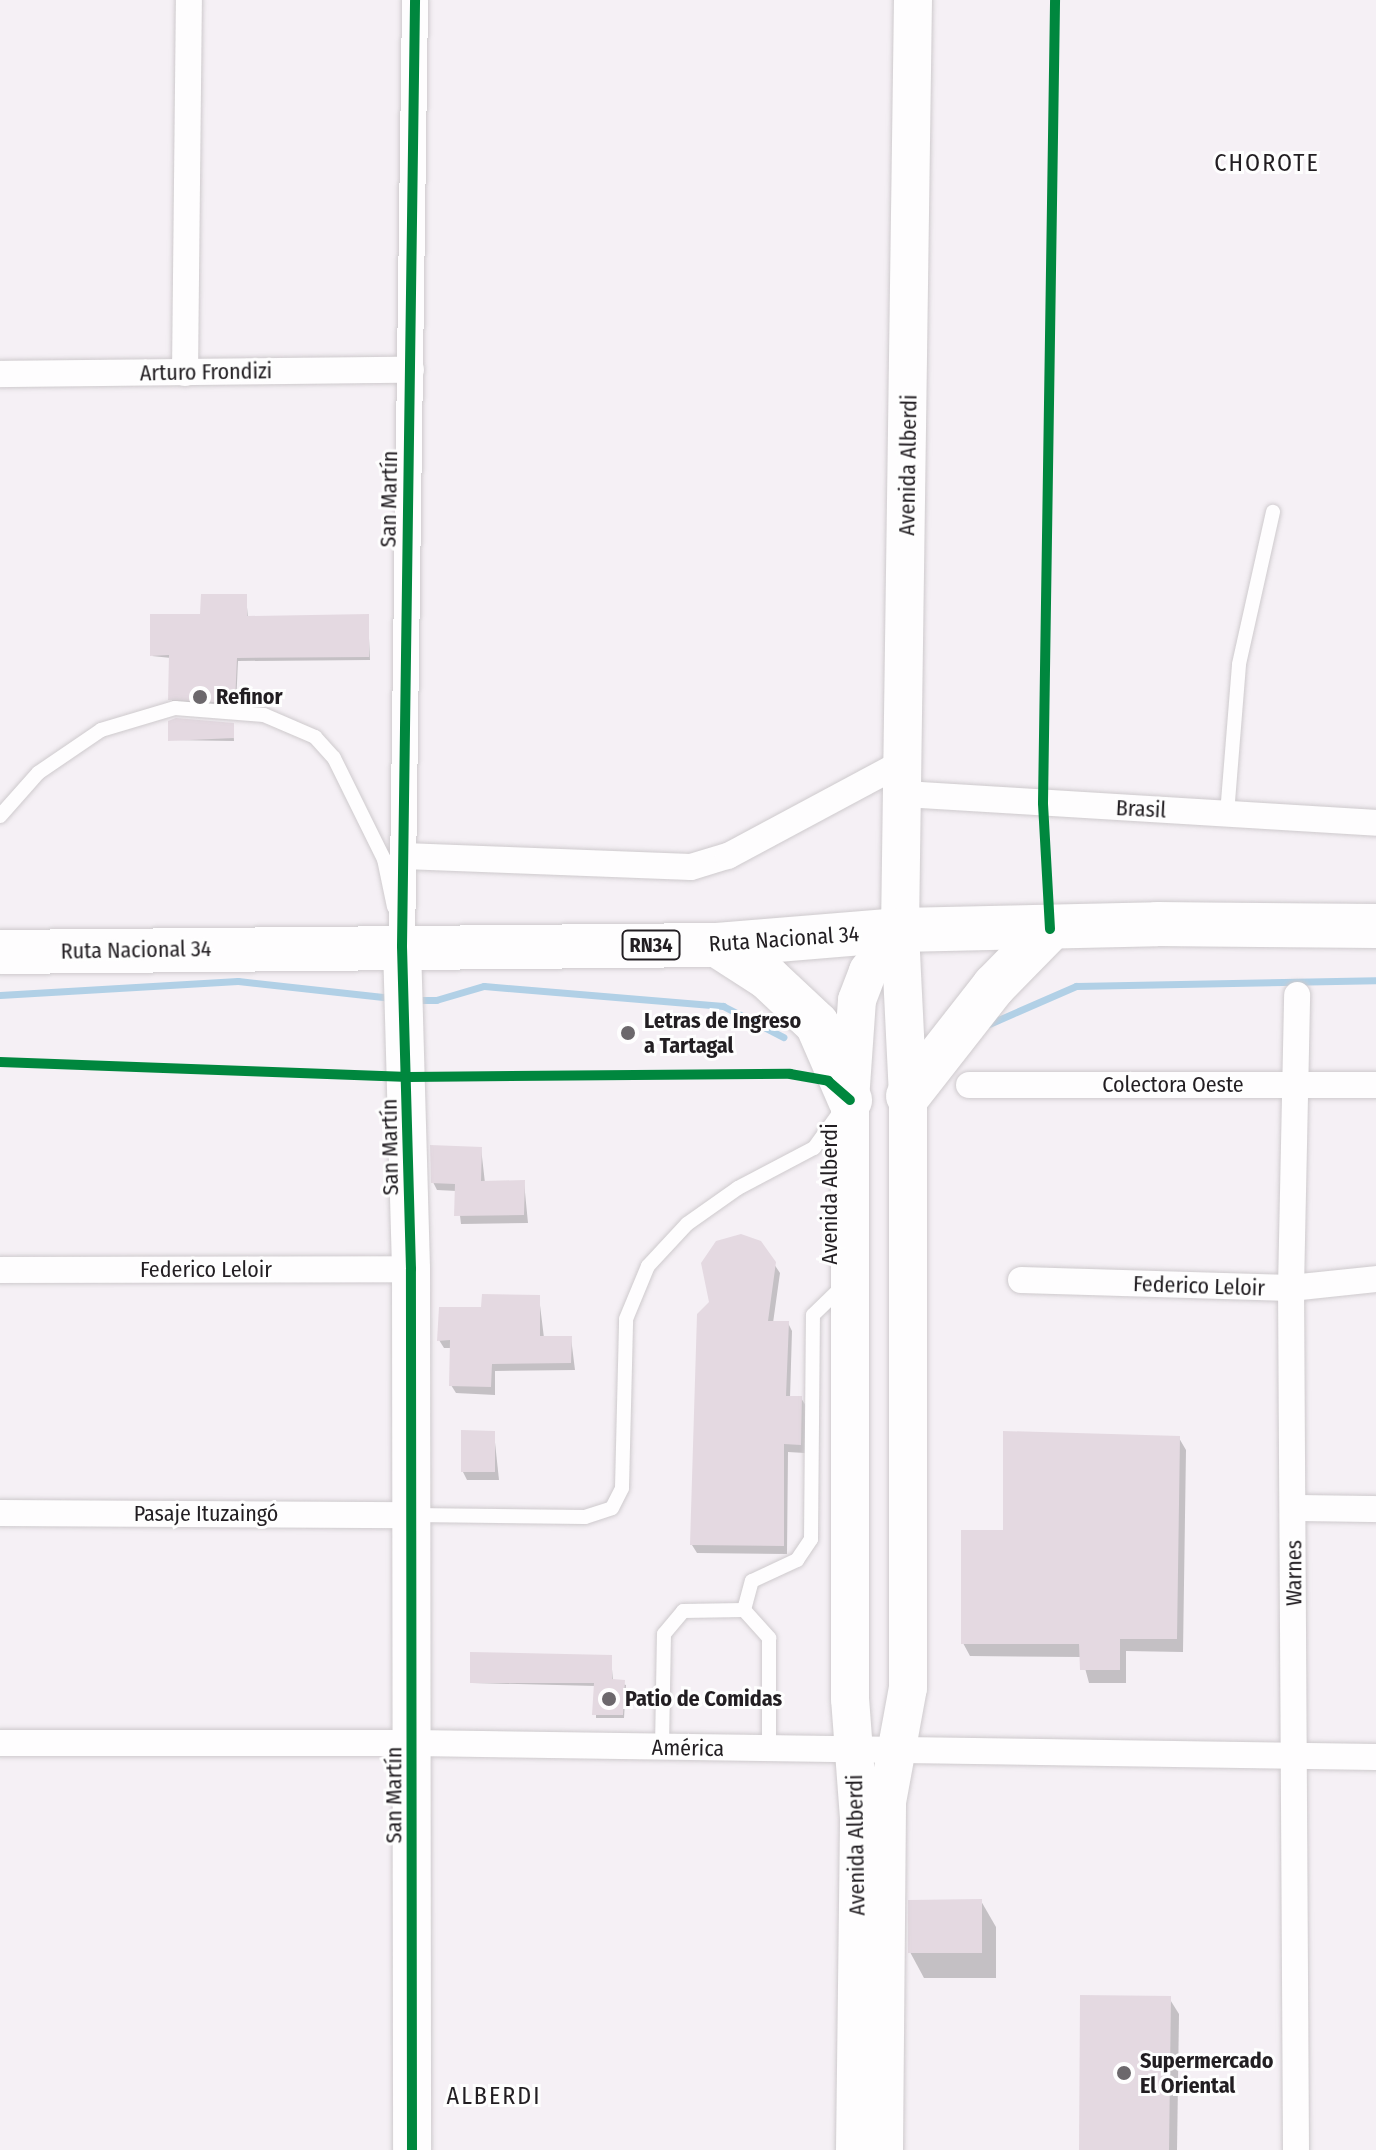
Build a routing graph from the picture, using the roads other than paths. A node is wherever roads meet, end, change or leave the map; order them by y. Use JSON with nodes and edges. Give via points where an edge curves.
{"nodes":[{"id":1,"x":189,"y":0,"type":"edge"},
{"id":2,"x":415,"y":0,"type":"edge"},
{"id":3,"x":913,"y":0,"type":"edge"},
{"id":4,"x":411,"y":370,"type":"junction"},
{"id":5,"x":185,"y":373,"type":"junction"},
{"id":6,"x":0,"y":374,"type":"edge"},
{"id":7,"x":1273,"y":512,"type":"dead end"},
{"id":8,"x":905,"y":778,"type":"junction"},
{"id":9,"x":1,"y":813,"type":"edge"},
{"id":10,"x":1227,"y":814,"type":"junction"},
{"id":11,"x":1376,"y":823,"type":"edge"},
{"id":12,"x":404,"y":856,"type":"junction"},
{"id":13,"x":1376,"y":926,"type":"edge"},
{"id":14,"x":1050,"y":929,"type":"junction"},
{"id":15,"x":900,"y":930,"type":"junction"},
{"id":16,"x":717,"y":945,"type":"junction"},
{"id":17,"x":402,"y":946,"type":"junction"},
{"id":18,"x":0,"y":952,"type":"edge"},
{"id":19,"x":1297,"y":995,"type":"dead end"},
{"id":20,"x":969,"y":1085,"type":"dead end"},
{"id":21,"x":1297,"y":1085,"type":"junction"},
{"id":22,"x":1376,"y":1085,"type":"edge"},
{"id":23,"x":908,"y":1096,"type":"junction"},
{"id":24,"x":850,"y":1100,"type":"junction"},
{"id":25,"x":411,"y":1269,"type":"junction"},
{"id":26,"x":0,"y":1270,"type":"edge"},
{"id":27,"x":850,"y":1279,"type":"junction"},
{"id":28,"x":1376,"y":1279,"type":"edge"},
{"id":29,"x":908,"y":1280,"type":"junction"},
{"id":30,"x":1021,"y":1280,"type":"dead end"},
{"id":31,"x":1291,"y":1288,"type":"junction"},
{"id":32,"x":1294,"y":1508,"type":"junction"},
{"id":33,"x":1376,"y":1509,"type":"edge"},
{"id":34,"x":0,"y":1513,"type":"edge"},
{"id":35,"x":413,"y":1515,"type":"junction"},
{"id":36,"x":744,"y":1610,"type":"junction"},
{"id":37,"x":0,"y":1743,"type":"edge"},
{"id":38,"x":414,"y":1743,"type":"junction"},
{"id":39,"x":662,"y":1747,"type":"junction"},
{"id":40,"x":769,"y":1749,"type":"junction"},
{"id":41,"x":854,"y":1750,"type":"junction"},
{"id":42,"x":895,"y":1751,"type":"junction"},
{"id":43,"x":1293,"y":1757,"type":"junction"},
{"id":44,"x":1376,"y":1757,"type":"edge"},
{"id":45,"x":412,"y":2150,"type":"edge"},
{"id":46,"x":855,"y":2150,"type":"edge"},
{"id":47,"x":884,"y":2150,"type":"edge"},
{"id":48,"x":1296,"y":2150,"type":"edge"}],
"edges":[{"from":1,"to":5,"type":"street"},
{"from":2,"to":4,"type":"street","name":"San Martín"},
{"from":3,"to":8,"type":"main road","name":"Avenida Alberdi"},
{"from":4,"to":5,"type":"street","name":"Arturo Frondizi"},
{"from":4,"to":12,"type":"street","name":"San Martín"},
{"from":5,"to":6,"type":"street","name":"Arturo Frondizi"},
{"from":7,"to":10,"type":"lane","via":[[1239,664]]},
{"from":8,"to":10,"type":"street","name":"Brasil"},
{"from":8,"to":12,"type":"street","via":[[728,856],[691,867]]},
{"from":8,"to":15,"type":"main road","name":"Avenida Alberdi"},
{"from":9,"to":17,"type":"lane","via":[[38,773],[101,730],[175,708],[264,715],[315,737],[334,758],[384,859]]},
{"from":10,"to":11,"type":"street","name":"Brasil"},
{"from":12,"to":17,"type":"street","name":"San Martín"},
{"from":13,"to":14,"type":"highway","name":"Ruta Nacional 34","number":"RN34","via":[[1157,924]]},
{"from":14,"to":15,"type":"highway","name":"Ruta Nacional 34","number":"RN34"},
{"from":14,"to":23,"type":"highway","via":[[994,986]]},
{"from":15,"to":16,"type":"highway","name":"Ruta Nacional 34","number":"RN34"},
{"from":15,"to":23,"type":"main road","name":"Avenida Alberdi"},
{"from":15,"to":24,"type":"main road","name":"Avenida Alberdi","via":[[868,971],[857,1000]]},
{"from":16,"to":17,"type":"highway","name":"Ruta Nacional 34","number":"RN34"},
{"from":16,"to":24,"type":"highway","via":[[768,978],[817,1024]]},
{"from":17,"to":18,"type":"highway","name":"Ruta Nacional 34","number":"RN34"},
{"from":17,"to":25,"type":"main road","name":"San Martín"},
{"from":19,"to":21,"type":"street","name":"Warnes"},
{"from":20,"to":21,"type":"street","name":"Colectora Oeste"},
{"from":21,"to":22,"type":"street","name":"Colectora Oeste"},
{"from":21,"to":31,"type":"street","name":"Warnes"},
{"from":23,"to":29,"type":"main road","name":"Avenida Alberdi"},
{"from":24,"to":27,"type":"main road","name":"Avenida Alberdi"},
{"from":24,"to":35,"type":"lane","via":[[814,1148],[738,1188],[687,1224],[648,1266],[626,1319],[622,1488],[612,1508],[585,1517]]},
{"from":25,"to":26,"type":"street","name":"Federico Leloir"},
{"from":25,"to":35,"type":"main road","name":"San Martín"},
{"from":27,"to":29,"type":"main road","via":[[871,1262],[888,1261]]},
{"from":27,"to":36,"type":"lane","via":[[813,1315],[811,1539],[797,1560],[752,1581]]},
{"from":27,"to":41,"type":"main road","name":"Avenida Alberdi"},
{"from":28,"to":31,"type":"street","name":"Federico Leloir"},
{"from":29,"to":42,"type":"main road","name":"Avenida Alberdi","via":[[908,1688]]},
{"from":30,"to":31,"type":"street","name":"Federico Leloir"},
{"from":31,"to":32,"type":"street","name":"Warnes"},
{"from":32,"to":33,"type":"street"},
{"from":32,"to":43,"type":"street","name":"Warnes"},
{"from":34,"to":35,"type":"street","name":"Pasaje Ituzaingó"},
{"from":35,"to":38,"type":"main road","name":"San Martín"},
{"from":36,"to":39,"type":"lane","via":[[683,1611],[664,1634]]},
{"from":36,"to":40,"type":"lane","via":[[769,1638]]},
{"from":37,"to":38,"type":"street","name":"América"},
{"from":38,"to":39,"type":"street","name":"América"},
{"from":38,"to":45,"type":"main road","name":"San Martín"},
{"from":39,"to":40,"type":"street","name":"América"},
{"from":40,"to":41,"type":"street","name":"América"},
{"from":41,"to":42,"type":"street","name":"América"},
{"from":41,"to":46,"type":"main road","name":"Avenida Alberdi","via":[[859,1818]]},
{"from":42,"to":43,"type":"street","name":"América"},
{"from":42,"to":47,"type":"main road","name":"Avenida Alberdi","via":[[887,1802]]},
{"from":43,"to":44,"type":"street","name":"América"},
{"from":43,"to":48,"type":"street","name":"Warnes"}]}
